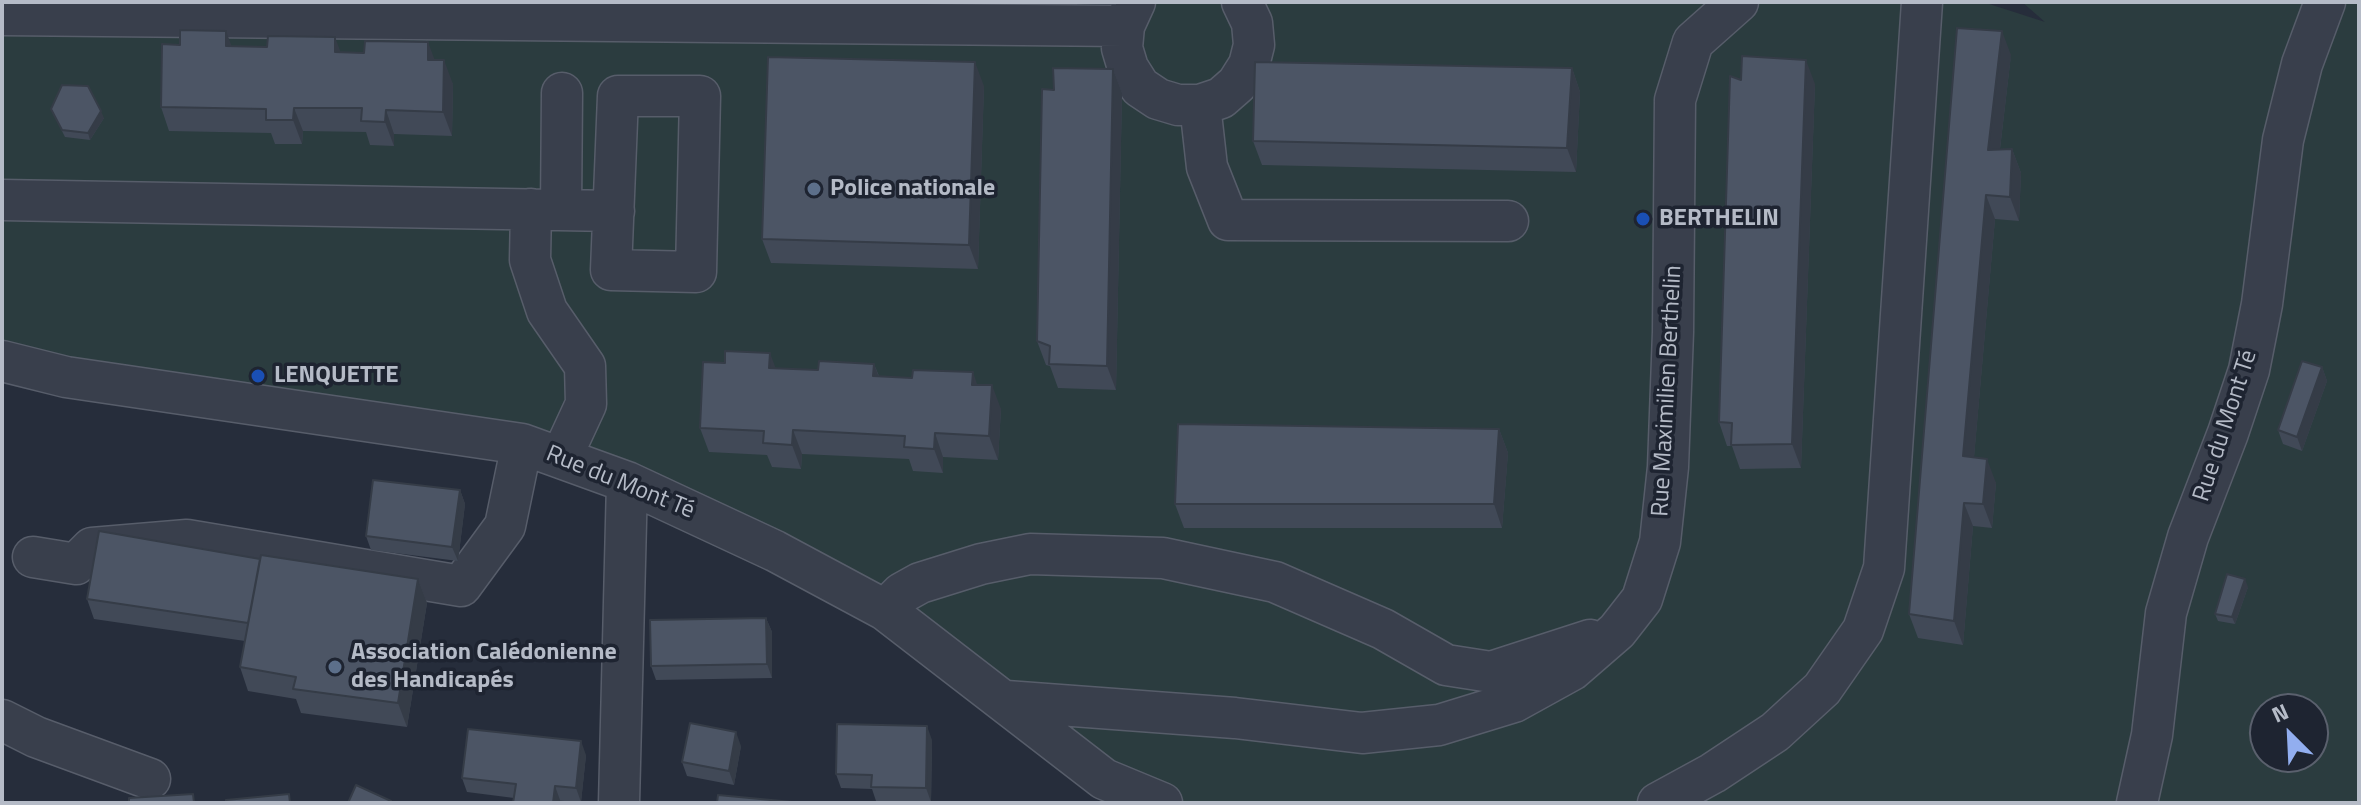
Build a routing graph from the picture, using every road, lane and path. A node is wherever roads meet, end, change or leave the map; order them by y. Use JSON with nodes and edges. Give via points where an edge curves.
{"nodes":[{"id":1,"x":1242,"y":2,"type":"edge"},
{"id":2,"x":1922,"y":2,"type":"edge"},
{"id":3,"x":2325,"y":2,"type":"edge"},
{"id":4,"x":1726,"y":5,"type":"edge"},
{"id":5,"x":1129,"y":14,"type":"edge"},
{"id":6,"x":2,"y":15,"type":"edge"},
{"id":7,"x":562,"y":93,"type":"dead end"},
{"id":8,"x":1200,"y":105,"type":"junction"},
{"id":9,"x":2,"y":200,"type":"edge"},
{"id":10,"x":546,"y":209,"type":"junction"},
{"id":11,"x":614,"y":211,"type":"junction"},
{"id":12,"x":1508,"y":221,"type":"dead end"},
{"id":13,"x":2,"y":361,"type":"edge"},
{"id":14,"x":522,"y":444,"type":"junction"},
{"id":15,"x":561,"y":458,"type":"junction"},
{"id":16,"x":627,"y":482,"type":"junction"},
{"id":17,"x":33,"y":557,"type":"dead end"},
{"id":18,"x":885,"y":610,"type":"junction"},
{"id":19,"x":1617,"y":631,"type":"junction"},
{"id":20,"x":1006,"y":701,"type":"junction"},
{"id":21,"x":2,"y":720,"type":"edge"},
{"id":22,"x":150,"y":779,"type":"dead end"},
{"id":23,"x":1096,"y":791,"type":"edge"},
{"id":24,"x":619,"y":803,"type":"edge"},
{"id":25,"x":1162,"y":803,"type":"edge"},
{"id":26,"x":1658,"y":803,"type":"edge"},
{"id":27,"x":2137,"y":803,"type":"edge"}],
"edges":[{"from":1,"to":8,"type":"street","via":[[1252,23],[1249,65],[1221,98]]},
{"from":2,"to":26,"type":"street","via":[[1884,568],[1863,630],[1822,689],[1775,732]]},
{"from":3,"to":27,"type":"street","name":"Rue du Mont Té","via":[[2283,140],[2249,370],[2166,613],[2152,735]]},
{"from":4,"to":19,"type":"street","name":"Rue Maximilien Berthelin","via":[[1693,42],[1675,100],[1673,332],[1660,542],[1642,599]]},
{"from":5,"to":6,"type":"street"},
{"from":5,"to":8,"type":"street","via":[[1122,48],[1140,87],[1158,99]]},
{"from":7,"to":10,"type":"street"},
{"from":8,"to":12,"type":"street","via":[[1207,167],[1228,220]]},
{"from":9,"to":10,"type":"street"},
{"from":10,"to":11,"type":"street"},
{"from":10,"to":15,"type":"street","via":[[530,260],[547,311],[585,366],[586,404]]},
{"from":11,"to":11,"type":"street","via":[[611,270],[696,272],[700,96],[618,96]]},
{"from":13,"to":14,"type":"street","name":"Rue du Mont Té","via":[[66,377]]},
{"from":14,"to":15,"type":"street","name":"Rue du Mont Té"},
{"from":14,"to":17,"type":"street","via":[[505,526],[461,586],[187,540],[92,548],[76,564]]},
{"from":15,"to":16,"type":"street","name":"Rue du Mont Té"},
{"from":16,"to":18,"type":"street","name":"Rue du Mont Té"},
{"from":16,"to":24,"type":"street"},
{"from":18,"to":19,"type":"street","via":[[920,583],[1030,554],[1163,558],[1275,582],[1383,629],[1446,665],[1491,672]]},
{"from":18,"to":20,"type":"street","name":"Rue du Mont Té"},
{"from":19,"to":20,"type":"street","name":"Rue Maximilien Berthelin","via":[[1572,670],[1514,702],[1439,725],[1362,733]]},
{"from":20,"to":23,"type":"street","name":"Rue du Mont Té"},
{"from":21,"to":22,"type":"street"},
{"from":23,"to":25,"type":"street","name":"Rue du Mont Té"}]}
